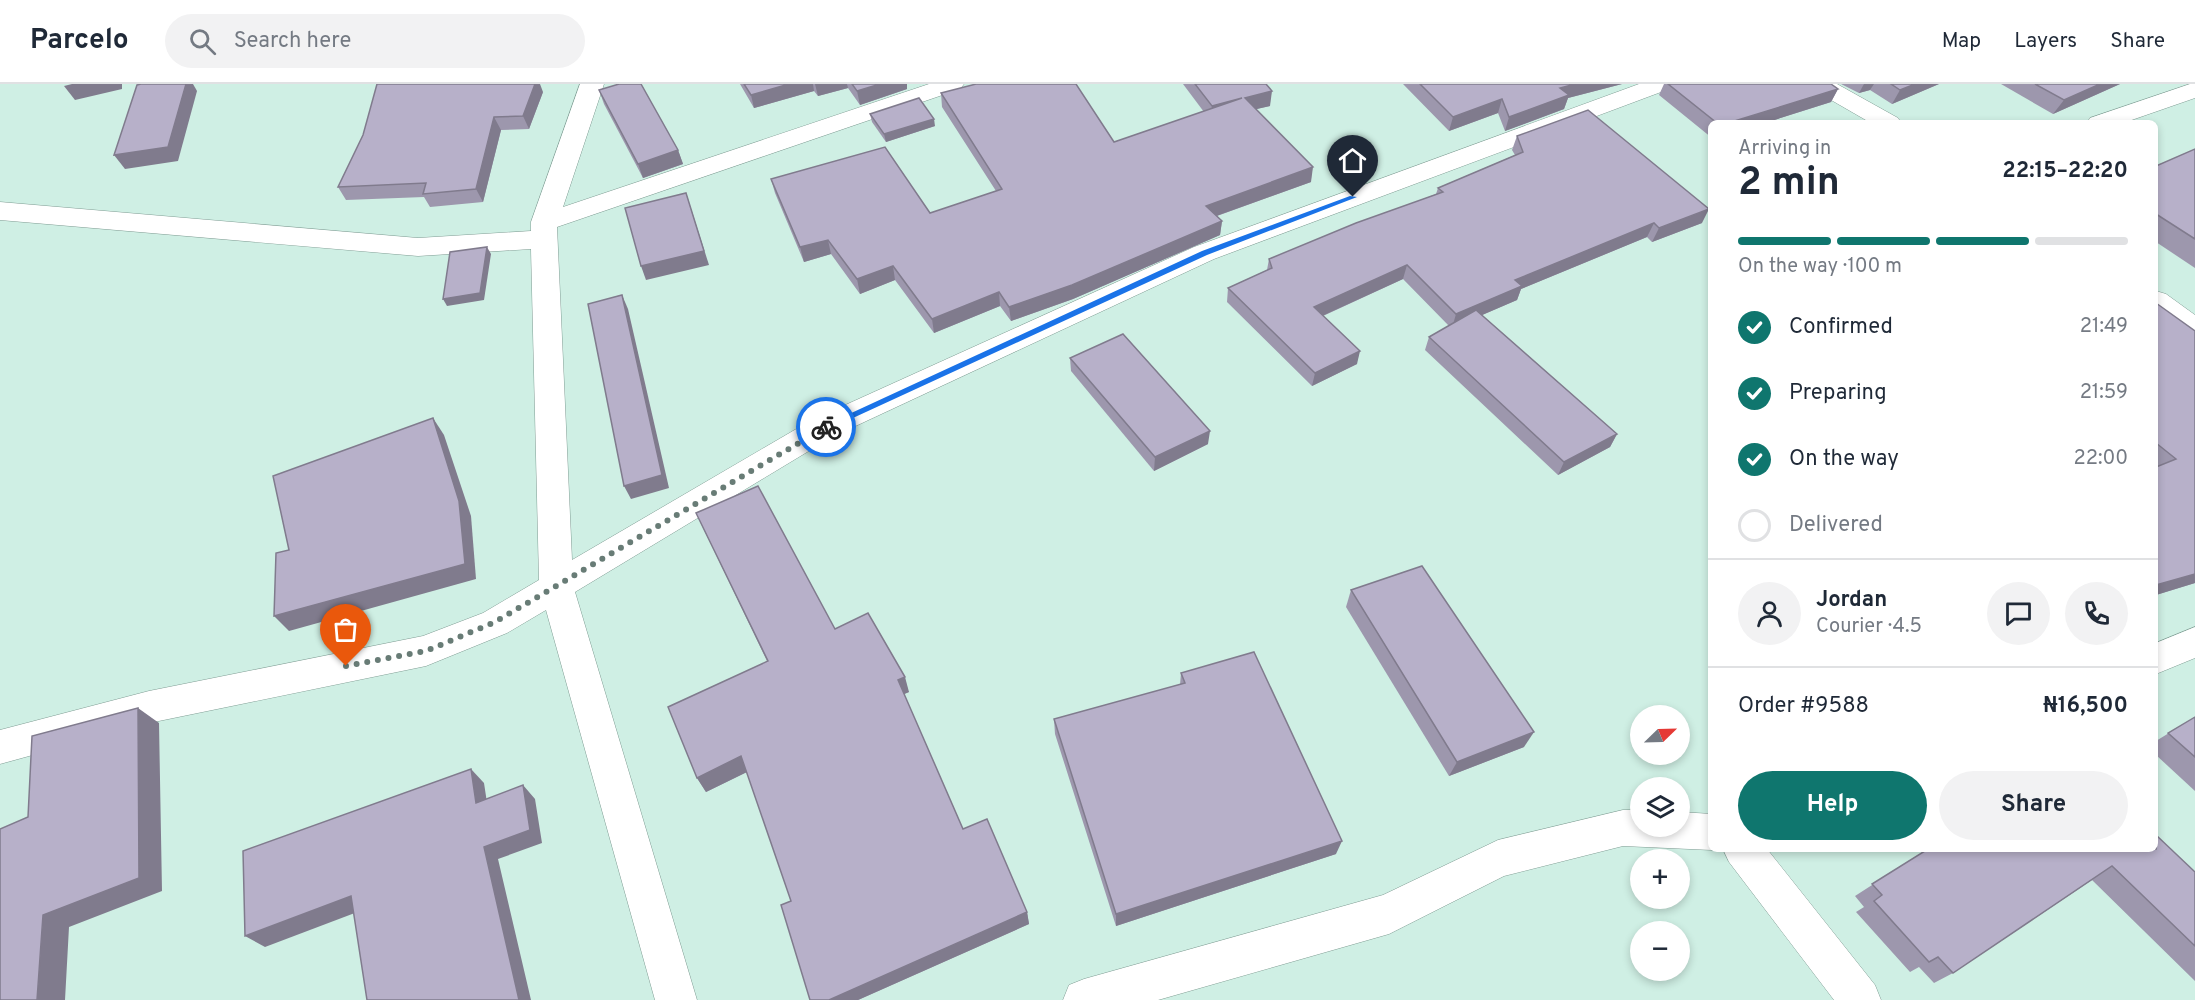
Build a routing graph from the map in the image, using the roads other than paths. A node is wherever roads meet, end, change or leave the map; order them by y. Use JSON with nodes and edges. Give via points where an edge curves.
{"nodes":[{"id":1,"x":592,"y":84,"type":"edge"},
{"id":2,"x":952,"y":84,"type":"edge"},
{"id":3,"x":1661,"y":84,"type":"edge"},
{"id":4,"x":1820,"y":84,"type":"edge"},
{"id":5,"x":2195,"y":90,"type":"edge"},
{"id":6,"x":1884,"y":120,"type":"edge"},
{"id":7,"x":2108,"y":120,"type":"edge"},
{"id":8,"x":0,"y":211,"type":"edge"},
{"id":9,"x":544,"y":231,"type":"junction"},
{"id":10,"x":2158,"y":302,"type":"edge"},
{"id":11,"x":2195,"y":330,"type":"edge"},
{"id":12,"x":556,"y":585,"type":"junction"},
{"id":13,"x":2195,"y":642,"type":"edge"},
{"id":14,"x":2158,"y":658,"type":"edge"},
{"id":15,"x":0,"y":747,"type":"edge"},
{"id":16,"x":1708,"y":832,"type":"edge"},
{"id":17,"x":1745,"y":852,"type":"edge"},
{"id":18,"x":676,"y":1000,"type":"edge"},
{"id":19,"x":1084,"y":1000,"type":"edge"},
{"id":20,"x":1860,"y":1000,"type":"edge"}],
"edges":[{"from":1,"to":9,"type":"street"},
{"from":2,"to":9,"type":"street"},
{"from":3,"to":12,"type":"street","via":[[1204,253],[821,429]]},
{"from":4,"to":6,"type":"street"},
{"from":5,"to":7,"type":"street"},
{"from":8,"to":9,"type":"street","via":[[418,247]]},
{"from":9,"to":12,"type":"street"},
{"from":10,"to":11,"type":"street"},
{"from":12,"to":15,"type":"street","via":[[495,622],[426,651],[149,707]]},
{"from":12,"to":18,"type":"street"},
{"from":13,"to":14,"type":"street"},
{"from":16,"to":19,"type":"street","via":[[1623,828],[1498,859],[1389,914]]},
{"from":17,"to":20,"type":"street"}]}
